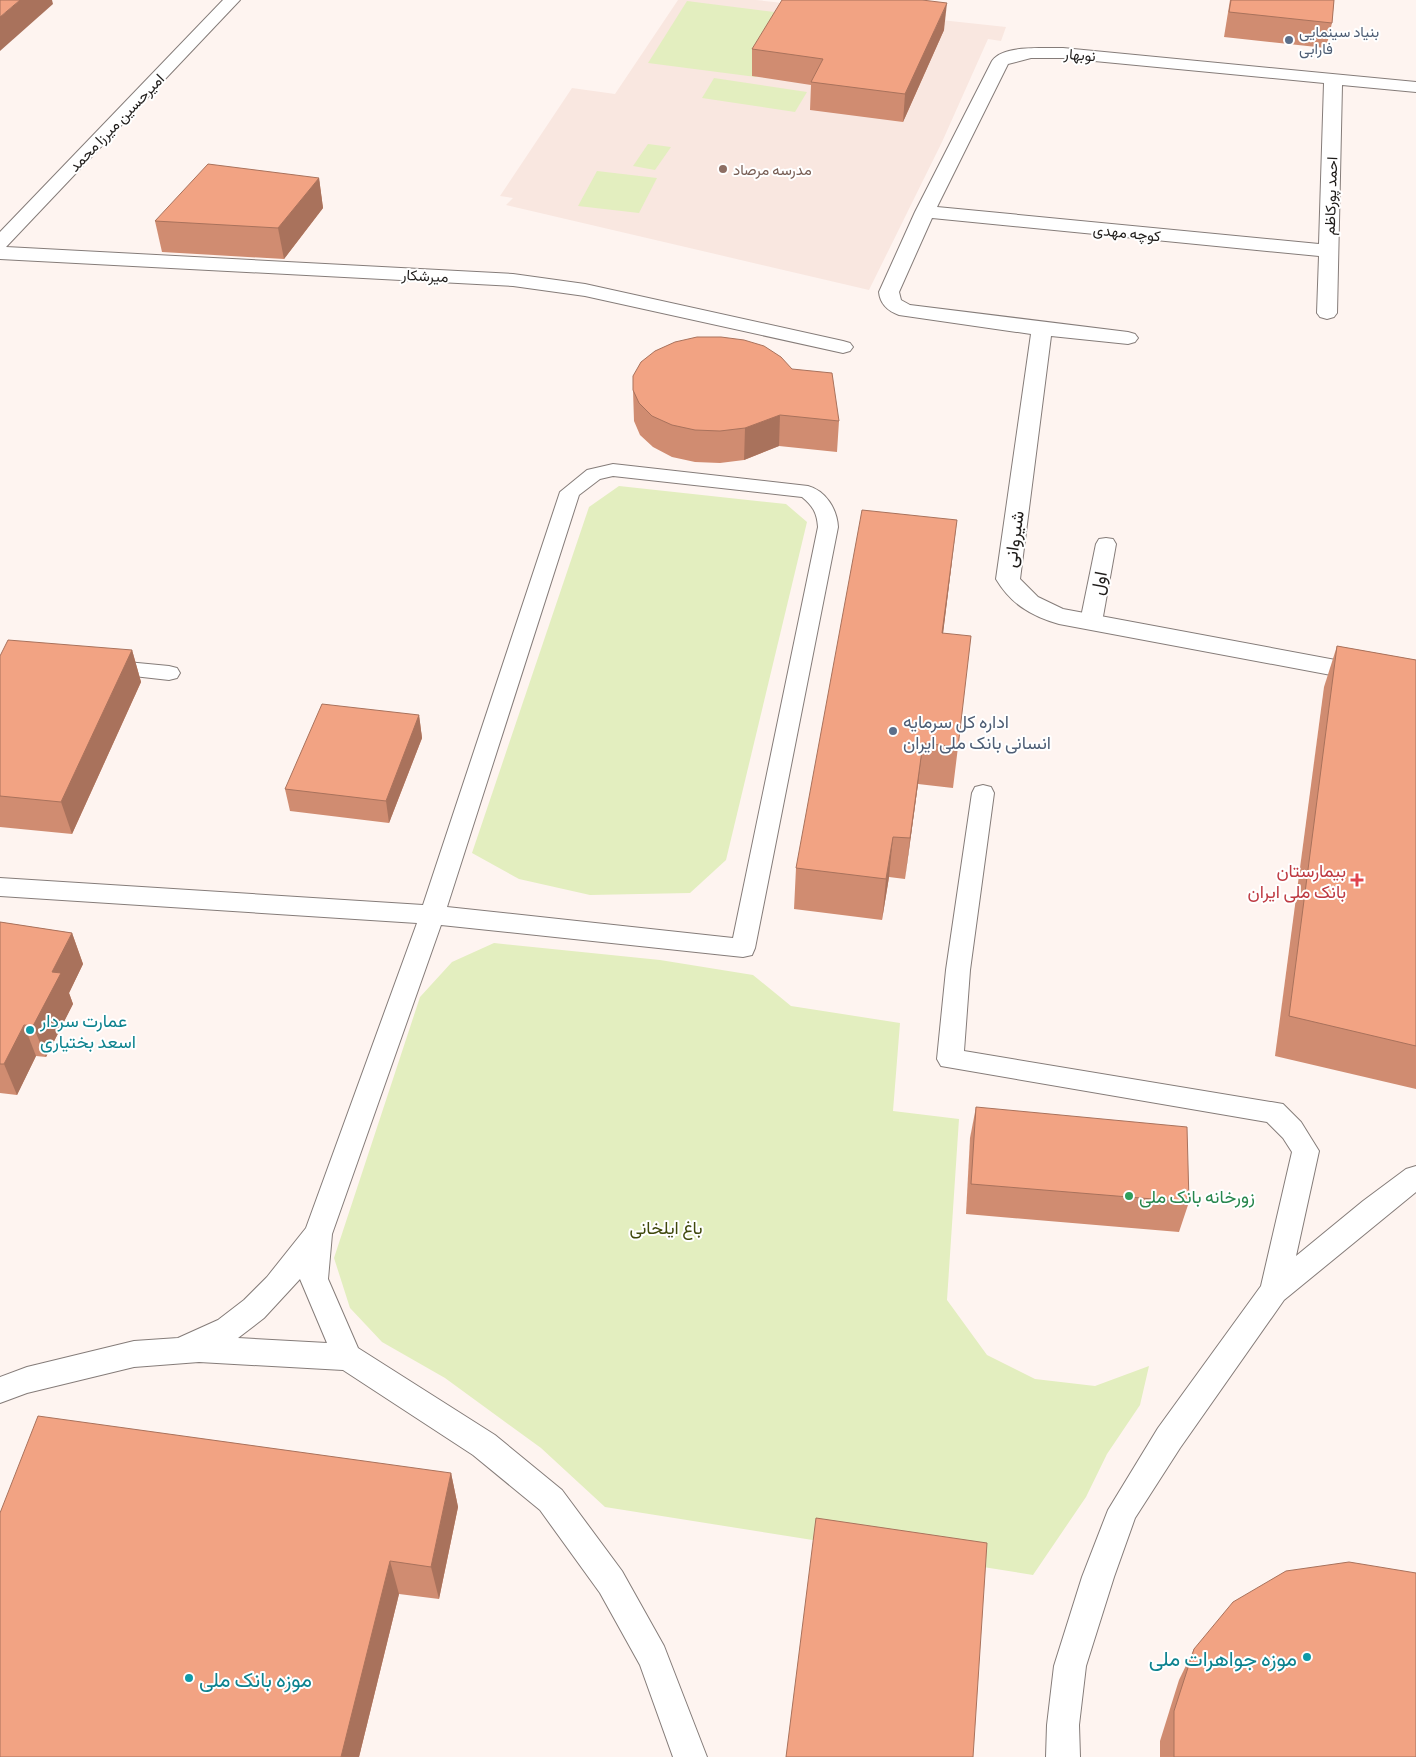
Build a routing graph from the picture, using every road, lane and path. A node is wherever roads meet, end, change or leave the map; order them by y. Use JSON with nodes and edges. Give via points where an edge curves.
{"nodes":[{"id":1,"x":232,"y":0,"type":"edge"},
{"id":2,"x":1333,"y":78,"type":"junction"},
{"id":3,"x":1416,"y":87,"type":"edge"},
{"id":4,"x":925,"y":212,"type":"junction"},
{"id":5,"x":0,"y":243,"type":"edge"},
{"id":6,"x":1328,"y":252,"type":"junction"},
{"id":7,"x":0,"y":253,"type":"edge"},
{"id":8,"x":1327,"y":313,"type":"dead end"},
{"id":9,"x":1042,"y":329,"type":"junction"},
{"id":10,"x":1128,"y":338,"type":"dead end"},
{"id":11,"x":843,"y":347,"type":"dead end"},
{"id":12,"x":1106,"y":544,"type":"dead end"},
{"id":13,"x":1091,"y":622,"type":"junction"},
{"id":14,"x":89,"y":666,"type":"edge"},
{"id":15,"x":169,"y":673,"type":"dead end"},
{"id":16,"x":1416,"y":683,"type":"edge"},
{"id":17,"x":982,"y":793,"type":"dead end"},
{"id":18,"x":0,"y":887,"type":"edge"},
{"id":19,"x":432,"y":915,"type":"junction"},
{"id":20,"x":1416,"y":1177,"type":"edge"},
{"id":21,"x":318,"y":1234,"type":"junction"},
{"id":22,"x":1274,"y":1291,"type":"junction"},
{"id":23,"x":173,"y":1351,"type":"junction"},
{"id":24,"x":348,"y":1357,"type":"junction"},
{"id":25,"x":0,"y":1390,"type":"edge"},
{"id":26,"x":690,"y":1757,"type":"edge"},
{"id":27,"x":1063,"y":1757,"type":"edge"}],
"edges":[{"from":1,"to":5,"type":"street","name":"امیرحسین میرزا محمد"},
{"from":2,"to":3,"type":"street","name":"نوبهار"},
{"from":2,"to":4,"type":"street","name":"نوبهار","via":[[1063,52],[1010,57],[1001,61]]},
{"from":2,"to":6,"type":"street","name":"احمد پورکاظم"},
{"from":4,"to":6,"type":"street","name":"کوچه مهدی"},
{"from":4,"to":9,"type":"street","name":"نوبهار","via":[[889,292],[893,304],[906,311]]},
{"from":6,"to":8,"type":"street","name":"احمد پورکاظم"},
{"from":7,"to":11,"type":"street","name":"میرشکار","via":[[513,280],[585,290]]},
{"from":9,"to":10,"type":"street"},
{"from":9,"to":13,"type":"street","name":"شیروانی","via":[[1008,579],[1013,590],[1041,610]]},
{"from":12,"to":13,"type":"lane","name":"اول"},
{"from":13,"to":16,"type":"street","name":"شیروانی"},
{"from":14,"to":15,"type":"lane"},
{"from":17,"to":22,"type":"lane","via":[[958,970],[950,1059],[1274,1112],[1306,1151]]},
{"from":18,"to":19,"type":"lane"},
{"from":19,"to":19,"type":"lane","via":[[570,492],[594,474],[613,470],[808,492],[821,503],[828,514],[828,526],[743,948]]},
{"from":19,"to":21,"type":"lane"},
{"from":20,"to":22,"type":"lane","via":[[1372,1209]]},
{"from":21,"to":23,"type":"lane","via":[[259,1307],[227,1330]]},
{"from":21,"to":24,"type":"lane","via":[[314,1279]]},
{"from":22,"to":27,"type":"lane","via":[[1169,1438],[1123,1510],[1070,1666]]},
{"from":23,"to":24,"type":"lane","via":[[199,1349]]},
{"from":23,"to":25,"type":"lane","via":[[134,1354],[27,1380]]},
{"from":24,"to":26,"type":"lane","via":[[484,1445],[551,1500],[611,1582],[648,1649]]}]}
